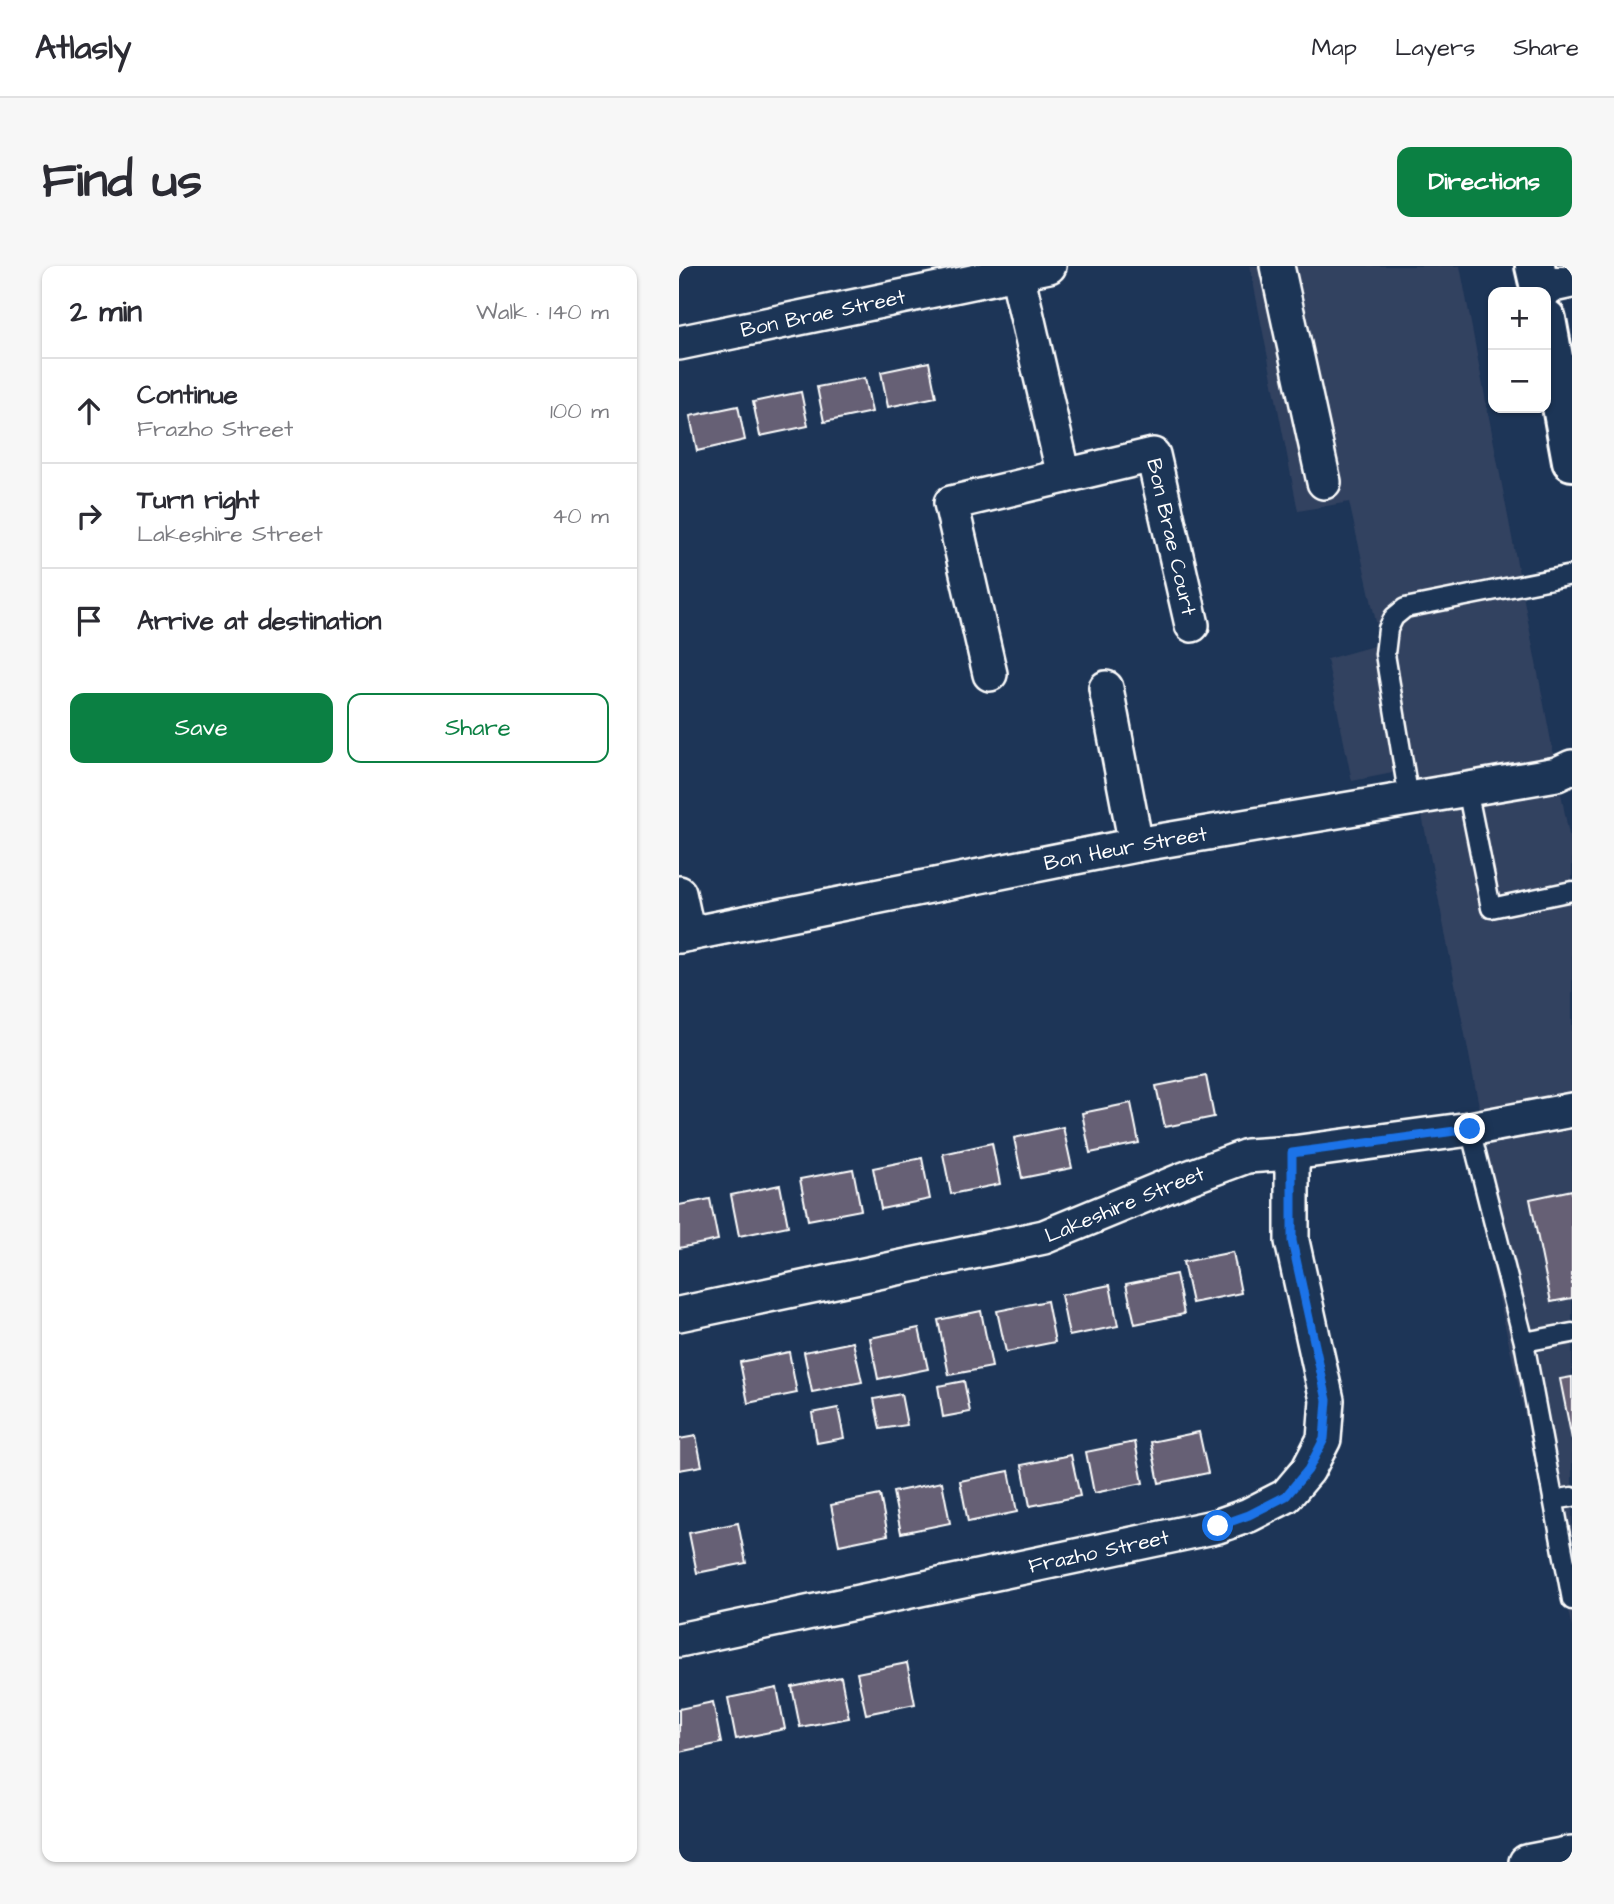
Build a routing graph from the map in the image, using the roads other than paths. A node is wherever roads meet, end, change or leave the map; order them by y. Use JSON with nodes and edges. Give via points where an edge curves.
{"nodes":[{"id":1,"x":1277,"y":266,"type":"edge"},
{"id":2,"x":1033,"y":269,"type":"edge"},
{"id":3,"x":1551,"y":316,"type":"edge"},
{"id":4,"x":679,"y":343,"type":"edge"},
{"id":5,"x":1571,"y":451,"type":"edge"},
{"id":6,"x":1064,"y":477,"type":"junction"},
{"id":7,"x":1324,"y":482,"type":"dead end"},
{"id":8,"x":1572,"y":575,"type":"edge"},
{"id":9,"x":1192,"y":625,"type":"dead end"},
{"id":10,"x":990,"y":674,"type":"dead end"},
{"id":11,"x":1106,"y":688,"type":"dead end"},
{"id":12,"x":1572,"y":766,"type":"edge"},
{"id":13,"x":1467,"y":789,"type":"junction"},
{"id":14,"x":1409,"y":799,"type":"junction"},
{"id":15,"x":1136,"y":845,"type":"junction"},
{"id":16,"x":1572,"y":891,"type":"edge"},
{"id":17,"x":679,"y":893,"type":"edge"},
{"id":18,"x":683,"y":935,"type":"edge"},
{"id":19,"x":1572,"y":1110,"type":"edge"},
{"id":20,"x":1470,"y":1129,"type":"junction"},
{"id":21,"x":1292,"y":1153,"type":"junction"},
{"id":22,"x":679,"y":1314,"type":"edge"},
{"id":23,"x":1572,"y":1333,"type":"edge"},
{"id":24,"x":1524,"y":1342,"type":"junction"},
{"id":25,"x":1572,"y":1497,"type":"edge"},
{"id":26,"x":1553,"y":1500,"type":"junction"},
{"id":27,"x":1572,"y":1600,"type":"edge"},
{"id":28,"x":679,"y":1640,"type":"edge"},
{"id":29,"x":1572,"y":1853,"type":"edge"},
{"id":30,"x":1527,"y":1862,"type":"edge"}],
"edges":[{"from":1,"to":7,"type":"street"},
{"from":2,"to":4,"type":"street","name":"Bon Brae Street"},
{"from":2,"to":6,"type":"street"},
{"from":3,"to":5,"type":"main road"},
{"from":6,"to":9,"type":"street","name":"Bon Brae Court","via":[[1153,455]]},
{"from":6,"to":10,"type":"street","name":"Bon Brae Court","via":[[951,503]]},
{"from":8,"to":14,"type":"lane","via":[[1405,608],[1394,617],[1385,654]]},
{"from":11,"to":15,"type":"street"},
{"from":12,"to":13,"type":"street","name":"Bon Heur Street","via":[[1557,774]]},
{"from":13,"to":14,"type":"street","name":"Bon Heur Street"},
{"from":13,"to":16,"type":"lane","via":[[1491,908]]},
{"from":14,"to":15,"type":"street","name":"Bon Heur Street"},
{"from":15,"to":18,"type":"street","name":"Bon Heur Street"},
{"from":17,"to":18,"type":"street"},
{"from":19,"to":20,"type":"street","name":"Lakeshire Street"},
{"from":20,"to":21,"type":"street","name":"Lakeshire Street"},
{"from":20,"to":24,"type":"lane"},
{"from":21,"to":22,"type":"street","name":"Lakeshire Street","via":[[1247,1156],[1044,1237]]},
{"from":21,"to":28,"type":"street","name":"Frazho Street","via":[[1292,1241],[1327,1400],[1324,1439],[1308,1470],[1286,1496],[1218,1526]]},
{"from":23,"to":24,"type":"lane"},
{"from":24,"to":26,"type":"lane"},
{"from":25,"to":26,"type":"lane"},
{"from":26,"to":27,"type":"lane"},
{"from":29,"to":30,"type":"street"}]}
